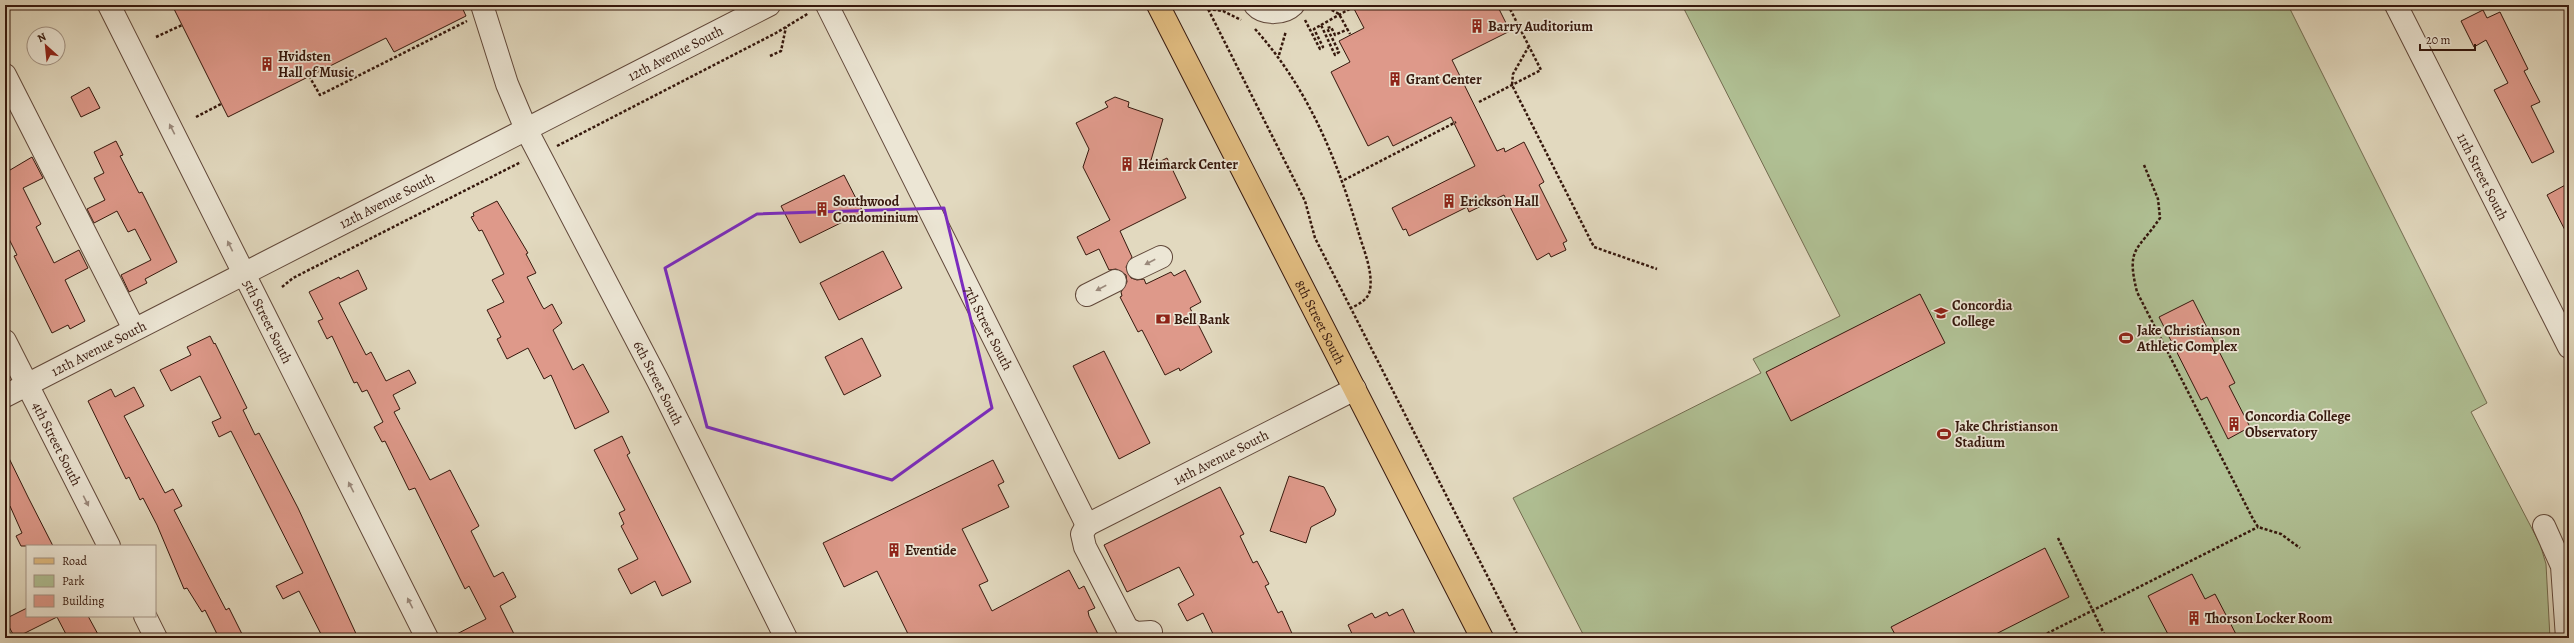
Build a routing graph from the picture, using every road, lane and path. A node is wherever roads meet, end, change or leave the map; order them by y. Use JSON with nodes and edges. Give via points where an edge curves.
{"nodes":[{"id":1,"x":109,"y":5,"type":"edge"},
{"id":2,"x":769,"y":5,"type":"edge"},
{"id":3,"x":1158,"y":5,"type":"edge"},
{"id":4,"x":1206,"y":5,"type":"edge"},
{"id":5,"x":1323,"y":5,"type":"edge"},
{"id":6,"x":1508,"y":5,"type":"edge"},
{"id":7,"x":2396,"y":5,"type":"edge"},
{"id":8,"x":1353,"y":7,"type":"dead end"},
{"id":9,"x":819,"y":8,"type":"edge"},
{"id":10,"x":1208,"y":9,"type":"junction"},
{"id":11,"x":475,"y":13,"type":"edge"},
{"id":12,"x":1295,"y":14,"type":"edge"},
{"id":13,"x":1339,"y":14,"type":"junction"},
{"id":14,"x":1251,"y":18,"type":"edge"},
{"id":15,"x":182,"y":25,"type":"dead end"},
{"id":16,"x":1321,"y":25,"type":"junction"},
{"id":17,"x":786,"y":27,"type":"junction"},
{"id":18,"x":1348,"y":29,"type":"junction"},
{"id":19,"x":1350,"y":34,"type":"dead end"},
{"id":20,"x":156,"y":38,"type":"dead end"},
{"id":21,"x":1529,"y":46,"type":"junction"},
{"id":22,"x":770,"y":56,"type":"dead end"},
{"id":23,"x":1279,"y":56,"type":"junction"},
{"id":24,"x":5,"y":75,"type":"edge"},
{"id":25,"x":309,"y":76,"type":"dead end"},
{"id":26,"x":1512,"y":85,"type":"junction"},
{"id":27,"x":1479,"y":102,"type":"dead end"},
{"id":28,"x":221,"y":104,"type":"dead end"},
{"id":29,"x":196,"y":117,"type":"dead end"},
{"id":30,"x":1456,"y":122,"type":"dead end"},
{"id":31,"x":526,"y":129,"type":"junction"},
{"id":32,"x":563,"y":143,"type":"dead end"},
{"id":33,"x":2144,"y":165,"type":"dead end"},
{"id":34,"x":512,"y":166,"type":"dead end"},
{"id":35,"x":1344,"y":180,"type":"junction"},
{"id":36,"x":1161,"y":256,"type":"dead end"},
{"id":37,"x":1138,"y":268,"type":"dead end"},
{"id":38,"x":1658,"y":269,"type":"dead end"},
{"id":39,"x":244,"y":274,"type":"junction"},
{"id":40,"x":1115,"y":281,"type":"dead end"},
{"id":41,"x":282,"y":287,"type":"dead end"},
{"id":42,"x":1087,"y":295,"type":"dead end"},
{"id":43,"x":1351,"y":308,"type":"junction"},
{"id":44,"x":134,"y":329,"type":"junction"},
{"id":45,"x":5,"y":341,"type":"edge"},
{"id":46,"x":2569,"y":347,"type":"edge"},
{"id":47,"x":27,"y":385,"type":"junction"},
{"id":48,"x":1355,"y":389,"type":"junction"},
{"id":49,"x":5,"y":396,"type":"edge"},
{"id":50,"x":1087,"y":525,"type":"junction"},
{"id":51,"x":2258,"y":526,"type":"junction"},
{"id":52,"x":2544,"y":526,"type":"dead end"},
{"id":53,"x":2058,"y":538,"type":"dead end"},
{"id":54,"x":108,"y":545,"type":"edge"},
{"id":55,"x":2300,"y":548,"type":"dead end"},
{"id":56,"x":2092,"y":611,"type":"junction"},
{"id":57,"x":146,"y":617,"type":"edge"},
{"id":58,"x":1152,"y":632,"type":"dead end"},
{"id":59,"x":156,"y":638,"type":"edge"},
{"id":60,"x":427,"y":638,"type":"edge"},
{"id":61,"x":786,"y":638,"type":"edge"},
{"id":62,"x":1482,"y":638,"type":"edge"},
{"id":63,"x":1518,"y":638,"type":"edge"},
{"id":64,"x":2038,"y":638,"type":"edge"},
{"id":65,"x":2106,"y":638,"type":"edge"},
{"id":66,"x":2566,"y":638,"type":"edge"}],
"edges":[{"from":39,"to":1,"type":"street","name":"5th Street South","one_way":true},
{"from":2,"to":31,"type":"street","name":"12th Avenue South"},
{"from":3,"to":48,"type":"main road","name":"8th Street South"},
{"from":4,"to":10,"type":"path"},
{"from":5,"to":13,"type":"path"},
{"from":6,"to":21,"type":"path"},
{"from":7,"to":46,"type":"street","name":"11th Street South"},
{"from":8,"to":13,"type":"path"},
{"from":9,"to":17,"type":"path"},
{"from":9,"to":50,"type":"street","name":"7th Street South"},
{"from":10,"to":14,"type":"path"},
{"from":10,"to":43,"type":"path","via":[[1305,201],[1315,238]]},
{"from":11,"to":25,"type":"path","via":[[320,95]]},
{"from":11,"to":31,"type":"street","name":"6th Street South"},
{"from":12,"to":14,"type":"street","via":[[1289,9],[1273,12],[1258,9]]},
{"from":12,"to":16,"type":"path","via":[[1320,49],[1323,47],[1314,28]]},
{"from":12,"to":23,"type":"path"},
{"from":13,"to":16,"type":"path"},
{"from":13,"to":18,"type":"path"},
{"from":14,"to":23,"type":"path"},
{"from":15,"to":20,"type":"path"},
{"from":16,"to":18,"type":"path","via":[[1335,54],[1339,52],[1327,28],[1330,27],[1335,35]]},
{"from":17,"to":22,"type":"path","via":[[781,51]]},
{"from":17,"to":32,"type":"path"},
{"from":18,"to":19,"type":"path"},
{"from":21,"to":26,"type":"path","via":[[1513,74]]},
{"from":21,"to":26,"type":"path","via":[[1541,70]]},
{"from":23,"to":35,"type":"path","via":[[1323,131]]},
{"from":24,"to":44,"type":"street"},
{"from":26,"to":27,"type":"path"},
{"from":26,"to":38,"type":"path","via":[[1594,247]]},
{"from":28,"to":29,"type":"path"},
{"from":30,"to":35,"type":"path"},
{"from":31,"to":39,"type":"street","name":"12th Avenue South"},
{"from":31,"to":61,"type":"street","name":"6th Street South","via":[[654,374]]},
{"from":33,"to":51,"type":"path","via":[[2158,199],[2160,218],[2135,250],[2131,269],[2137,292]]},
{"from":34,"to":41,"type":"path","via":[[293,278]]},
{"from":35,"to":43,"type":"path","via":[[1370,270],[1370,291],[1365,300]]},
{"from":36,"to":37,"type":"street","one_way":true},
{"from":39,"to":44,"type":"street","name":"12th Avenue South"},
{"from":60,"to":39,"type":"street","name":"5th Street South","one_way":true},
{"from":40,"to":42,"type":"street","one_way":true},
{"from":43,"to":63,"type":"path"},
{"from":44,"to":47,"type":"street","name":"12th Avenue South"},
{"from":45,"to":47,"type":"street","name":"4th Street South"},
{"from":47,"to":49,"type":"street","name":"12th Avenue South"},
{"from":47,"to":54,"type":"street","name":"4th Street South","one_way":true},
{"from":48,"to":50,"type":"street","name":"14th Avenue South"},
{"from":48,"to":62,"type":"main road","name":"8th Street South"},
{"from":50,"to":58,"type":"street","via":[[1082,534],[1086,547],[1127,628],[1136,633]]},
{"from":51,"to":55,"type":"path","via":[[2281,534]]},
{"from":51,"to":56,"type":"path"},
{"from":52,"to":66,"type":"street","via":[[2562,566]]},
{"from":53,"to":56,"type":"path"},
{"from":56,"to":64,"type":"path"},
{"from":56,"to":65,"type":"path"},
{"from":57,"to":59,"type":"street"}]}
